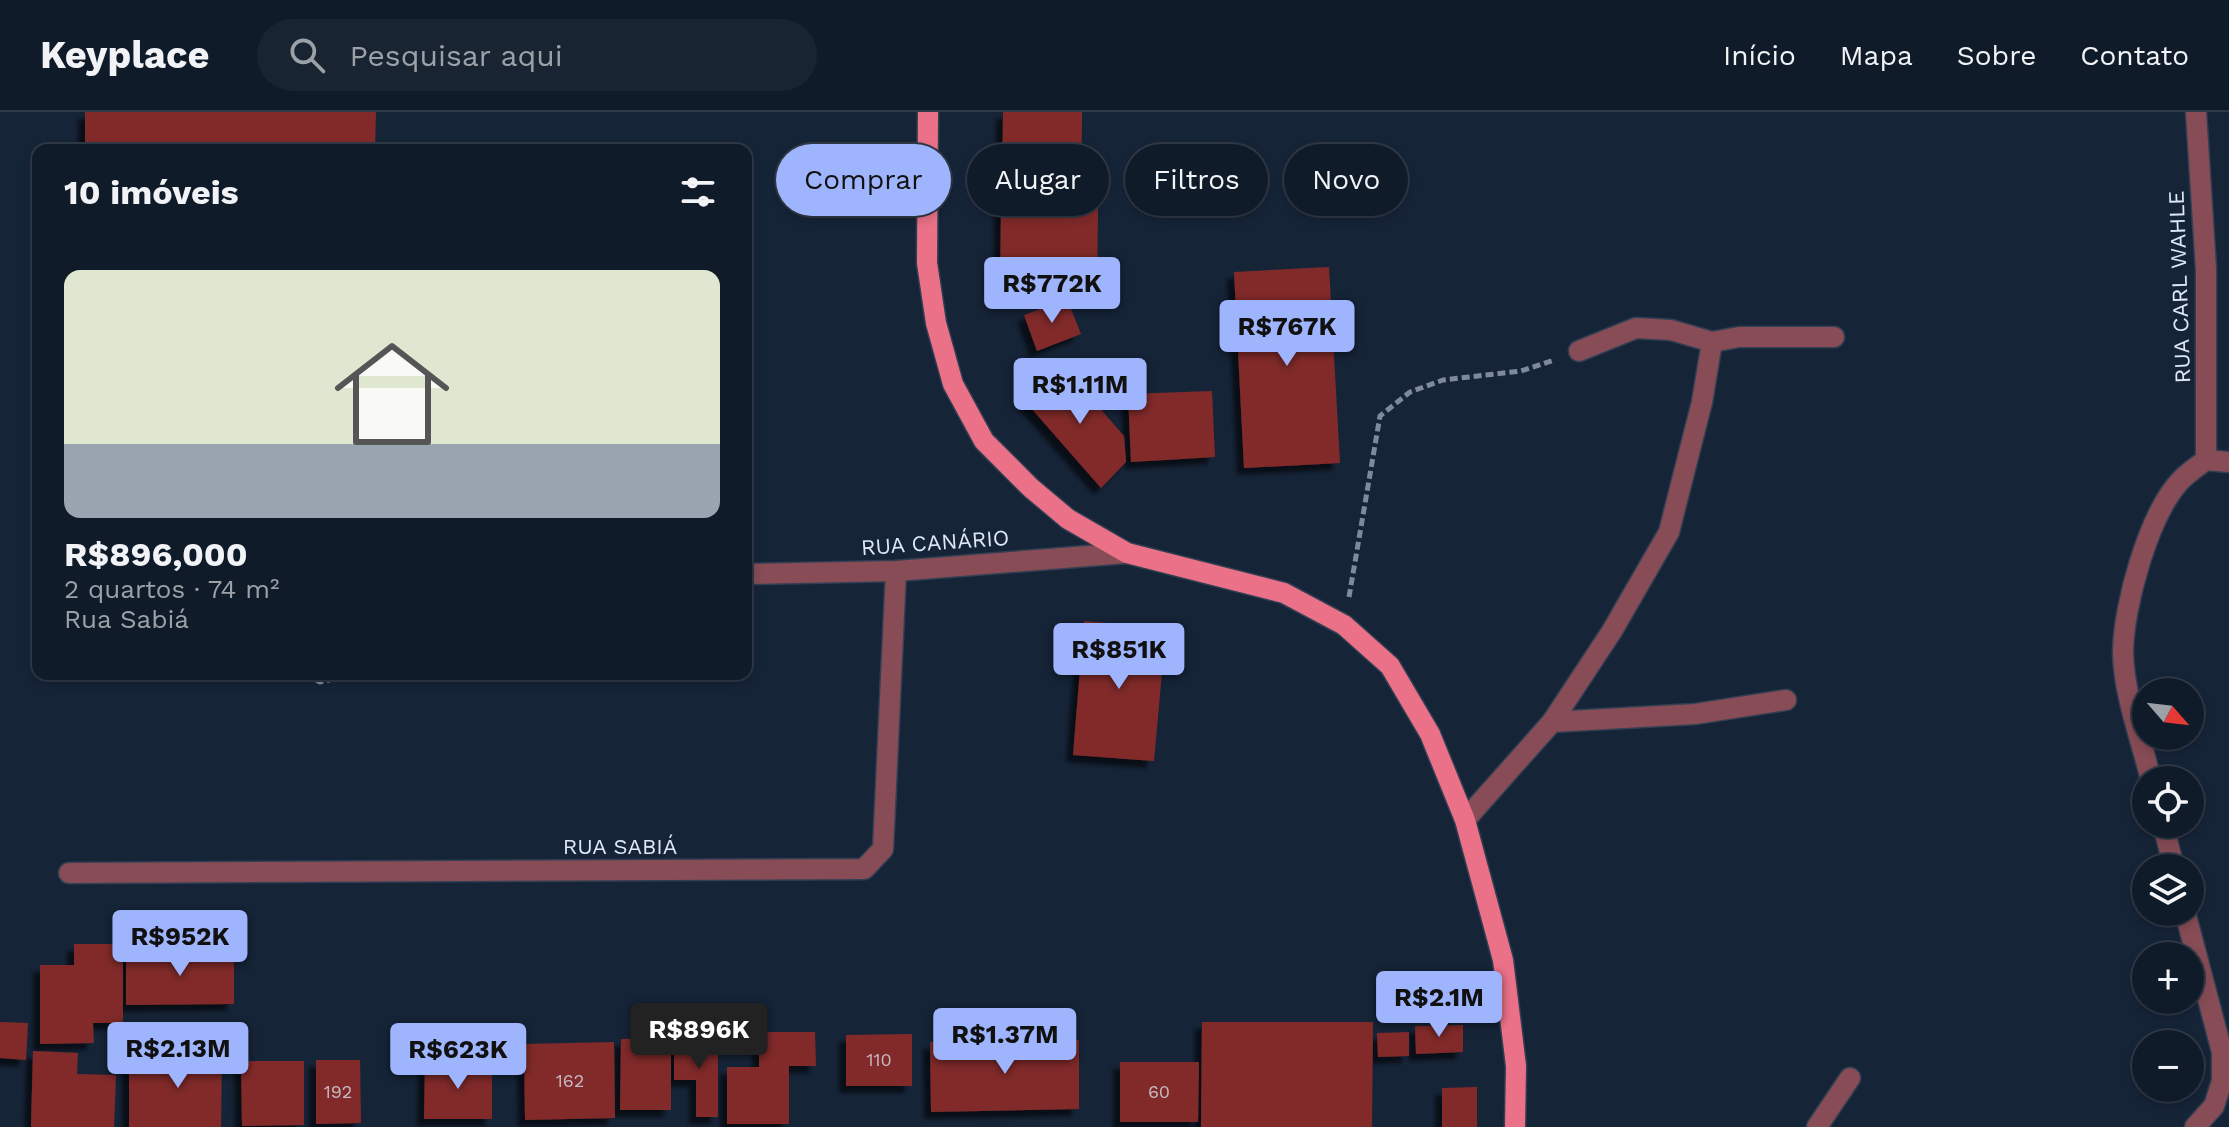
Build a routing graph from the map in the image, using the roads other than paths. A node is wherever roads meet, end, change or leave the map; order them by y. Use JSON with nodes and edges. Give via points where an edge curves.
{"nodes":[{"id":1,"x":928,"y":112,"type":"edge"},
{"id":2,"x":2196,"y":112,"type":"edge"},
{"id":3,"x":1834,"y":337,"type":"dead end"},
{"id":4,"x":1712,"y":342,"type":"junction"},
{"id":5,"x":1579,"y":351,"type":"road end"},
{"id":6,"x":2206,"y":460,"type":"junction"},
{"id":7,"x":2229,"y":462,"type":"edge"},
{"id":8,"x":1127,"y":553,"type":"junction"},
{"id":9,"x":896,"y":571,"type":"junction"},
{"id":10,"x":752,"y":574,"type":"edge"},
{"id":11,"x":1786,"y":700,"type":"dead end"},
{"id":12,"x":1552,"y":722,"type":"junction"},
{"id":13,"x":2147,"y":766,"type":"edge"},
{"id":14,"x":1465,"y":820,"type":"junction"},
{"id":15,"x":69,"y":873,"type":"dead end"},
{"id":16,"x":2189,"y":926,"type":"edge"},
{"id":17,"x":1850,"y":1078,"type":"dead end"},
{"id":18,"x":1515,"y":1127,"type":"edge"},
{"id":19,"x":1817,"y":1127,"type":"edge"},
{"id":20,"x":2195,"y":1127,"type":"edge"}],
"edges":[{"from":1,"to":8,"type":"main road","via":[[927,263],[953,384],[984,441],[1031,488],[1068,519]]},
{"from":2,"to":6,"type":"street","name":"RUA CARL WAHLE","via":[[2206,269]]},
{"from":3,"to":4,"type":"street"},
{"from":4,"to":5,"type":"street","via":[[1671,330],[1636,328]]},
{"from":4,"to":12,"type":"street","via":[[1669,532]]},
{"from":6,"to":7,"type":"street"},
{"from":6,"to":13,"type":"street","via":[[2181,480],[2162,507],[2145,542],[2132,594],[2123,651]]},
{"from":8,"to":9,"type":"street","name":"RUA CANÁRIO"},
{"from":8,"to":14,"type":"main road","via":[[1284,593],[1344,625],[1390,666],[1430,734]]},
{"from":9,"to":10,"type":"street","name":"RUA CANÁRIO"},
{"from":9,"to":15,"type":"street","name":"RUA SABIÁ","via":[[883,849],[864,869]]},
{"from":11,"to":12,"type":"street","via":[[1695,714]]},
{"from":12,"to":14,"type":"street"},
{"from":14,"to":18,"type":"main road","via":[[1503,960],[1516,1066]]},
{"from":16,"to":20,"type":"street","via":[[2222,1052],[2222,1081],[2214,1106]]},
{"from":17,"to":19,"type":"street"}]}
